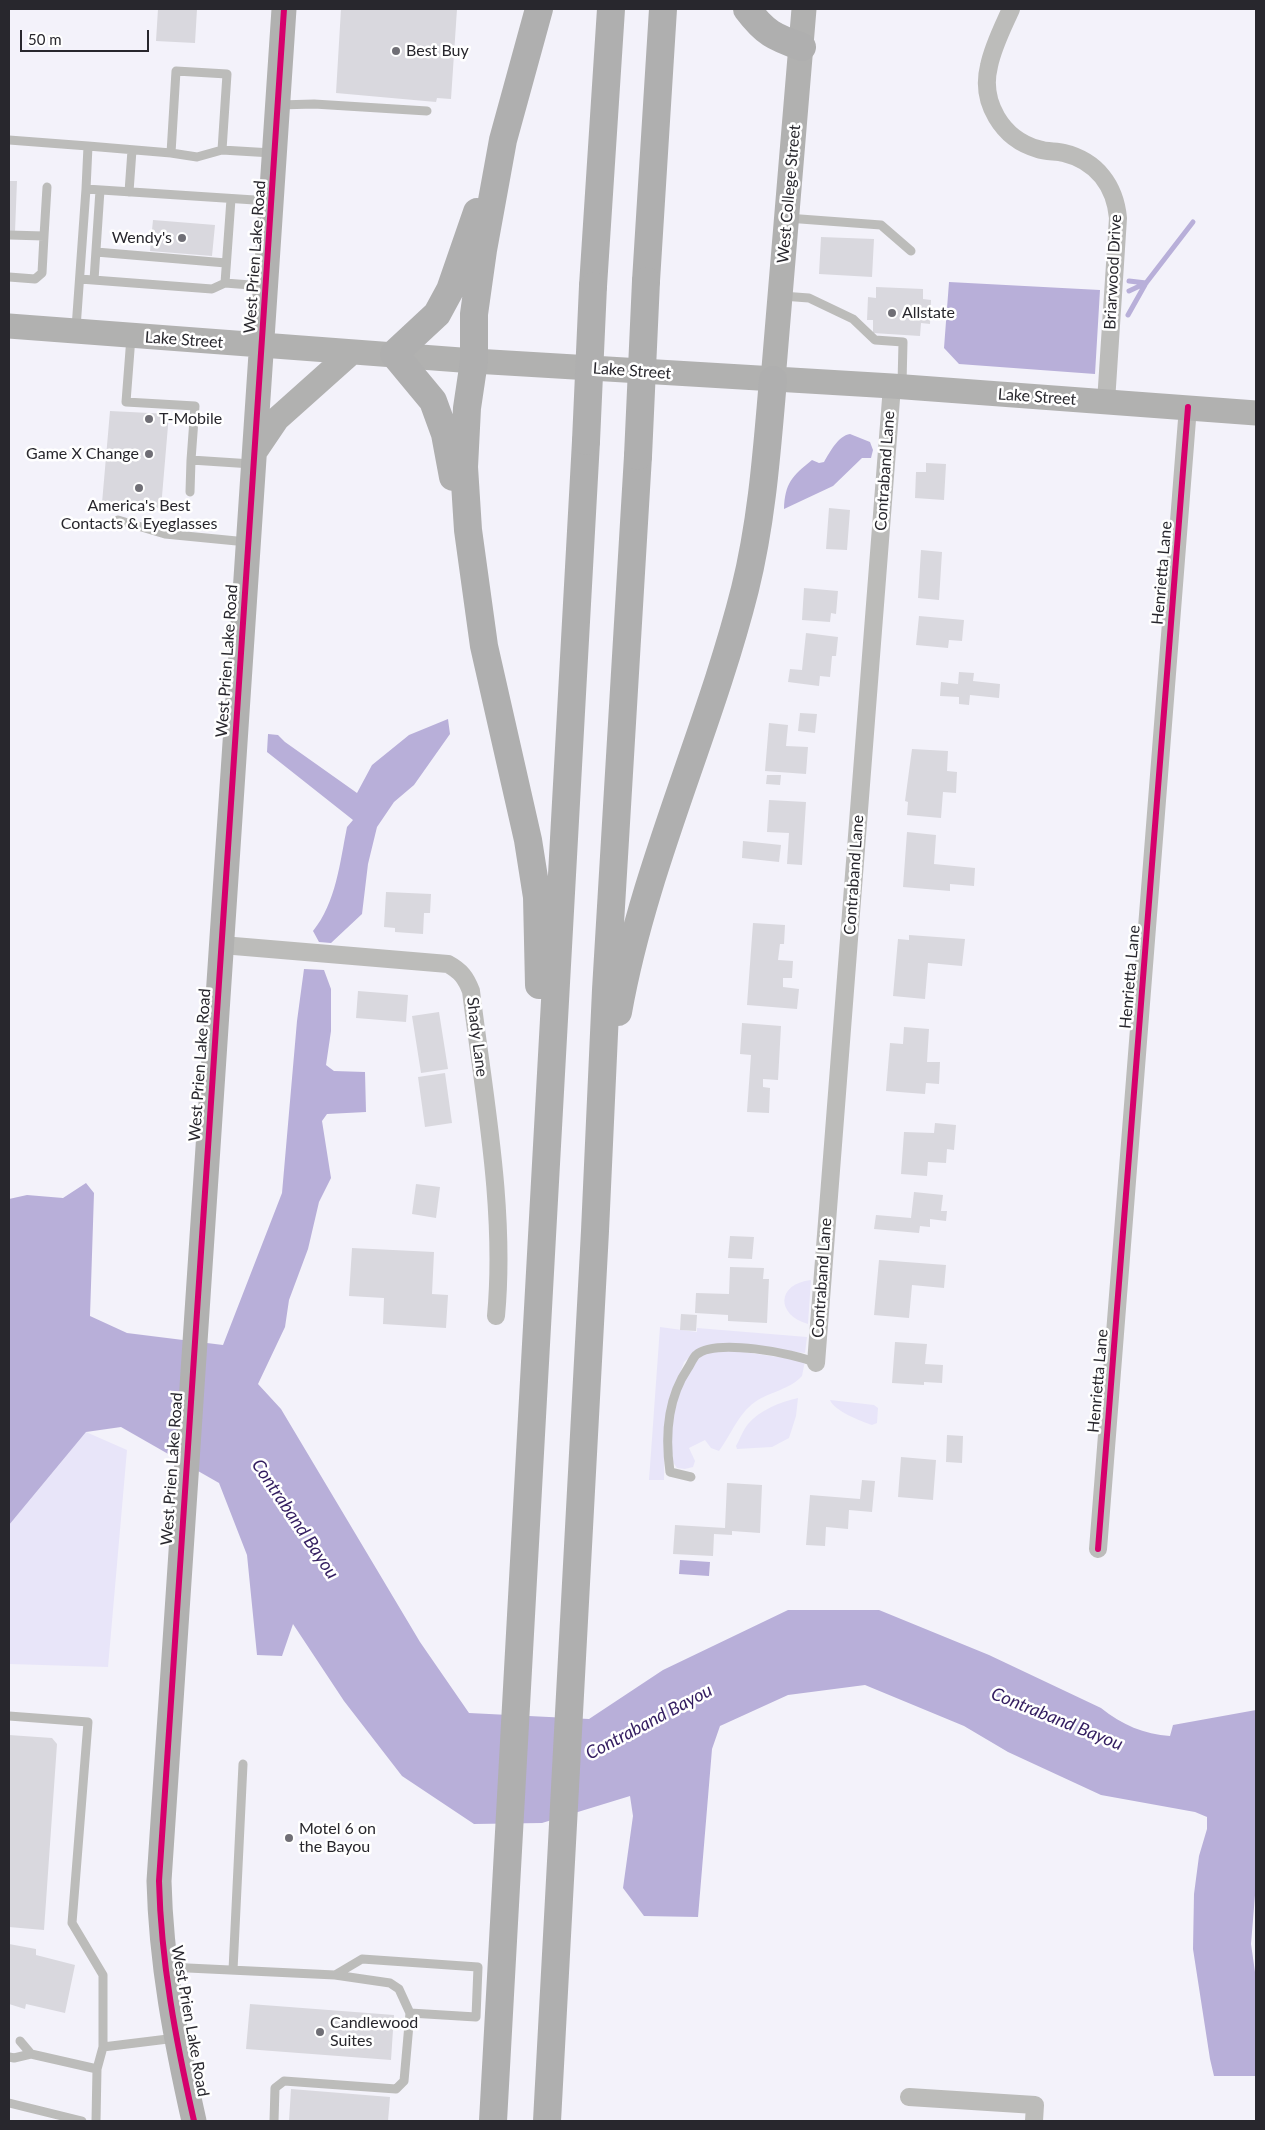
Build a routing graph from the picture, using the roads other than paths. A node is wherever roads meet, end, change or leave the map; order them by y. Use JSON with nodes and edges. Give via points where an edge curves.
{"nodes":[{"id":1,"x":284,"y":9,"type":"edge"},
{"id":2,"x":539,"y":9,"type":"edge"},
{"id":3,"x":611,"y":9,"type":"edge"},
{"id":4,"x":663,"y":9,"type":"edge"},
{"id":5,"x":747,"y":9,"type":"edge"},
{"id":6,"x":804,"y":9,"type":"edge"},
{"id":7,"x":1011,"y":9,"type":"edge"},
{"id":8,"x":802,"y":47,"type":"junction"},
{"id":9,"x":278,"y":105,"type":"junction"},
{"id":10,"x":427,"y":111,"type":"dead end"},
{"id":11,"x":9,"y":140,"type":"edge"},
{"id":12,"x":503,"y":140,"type":"junction"},
{"id":13,"x":88,"y":146,"type":"junction"},
{"id":14,"x":132,"y":150,"type":"junction"},
{"id":15,"x":222,"y":150,"type":"junction"},
{"id":16,"x":171,"y":153,"type":"junction"},
{"id":17,"x":275,"y":153,"type":"junction"},
{"id":18,"x":47,"y":186,"type":"dead end"},
{"id":19,"x":86,"y":189,"type":"junction"},
{"id":20,"x":100,"y":190,"type":"junction"},
{"id":21,"x":130,"y":192,"type":"junction"},
{"id":22,"x":231,"y":199,"type":"junction"},
{"id":23,"x":272,"y":202,"type":"junction"},
{"id":24,"x":787,"y":218,"type":"junction"},
{"id":25,"x":9,"y":235,"type":"edge"},
{"id":26,"x":44,"y":236,"type":"junction"},
{"id":27,"x":910,"y":251,"type":"dead end"},
{"id":28,"x":96,"y":252,"type":"junction"},
{"id":29,"x":226,"y":263,"type":"junction"},
{"id":30,"x":9,"y":277,"type":"edge"},
{"id":31,"x":80,"y":279,"type":"junction"},
{"id":32,"x":94,"y":280,"type":"junction"},
{"id":33,"x":225,"y":283,"type":"junction"},
{"id":34,"x":267,"y":286,"type":"junction"},
{"id":35,"x":780,"y":295,"type":"junction"},
{"id":36,"x":9,"y":326,"type":"edge"},
{"id":37,"x":76,"y":331,"type":"junction"},
{"id":38,"x":131,"y":336,"type":"junction"},
{"id":39,"x":263,"y":346,"type":"junction"},
{"id":40,"x":352,"y":352,"type":"junction"},
{"id":41,"x":394,"y":354,"type":"junction"},
{"id":42,"x":474,"y":362,"type":"junction"},
{"id":43,"x":772,"y":380,"type":"junction"},
{"id":44,"x":897,"y":387,"type":"junction"},
{"id":45,"x":1106,"y":402,"type":"junction"},
{"id":46,"x":1188,"y":407,"type":"junction"},
{"id":47,"x":1256,"y":413,"type":"edge"},
{"id":48,"x":255,"y":457,"type":"junction"},
{"id":49,"x":192,"y":460,"type":"junction"},
{"id":50,"x":190,"y":492,"type":"dead end"},
{"id":51,"x":118,"y":520,"type":"dead end"},
{"id":52,"x":249,"y":542,"type":"junction"},
{"id":53,"x":472,"y":559,"type":"junction"},
{"id":54,"x":222,"y":944,"type":"junction"},
{"id":55,"x":601,"y":1112,"type":"junction"},
{"id":56,"x":546,"y":1172,"type":"junction"},
{"id":57,"x":496,"y":1316,"type":"dead end"},
{"id":58,"x":816,"y":1363,"type":"joint"},
{"id":59,"x":691,"y":1477,"type":"dead end"},
{"id":60,"x":1098,"y":1549,"type":"dead end"},
{"id":61,"x":9,"y":1716,"type":"edge"},
{"id":62,"x":243,"y":1764,"type":"dead end"},
{"id":63,"x":164,"y":1966,"type":"junction"},
{"id":64,"x":233,"y":1970,"type":"junction"},
{"id":65,"x":335,"y":1975,"type":"junction"},
{"id":66,"x":410,"y":2013,"type":"junction"},
{"id":67,"x":176,"y":2038,"type":"junction"},
{"id":68,"x":20,"y":2041,"type":"dead end"},
{"id":69,"x":103,"y":2047,"type":"junction"},
{"id":70,"x":31,"y":2054,"type":"junction"},
{"id":71,"x":9,"y":2057,"type":"edge"},
{"id":72,"x":97,"y":2069,"type":"junction"},
{"id":73,"x":909,"y":2097,"type":"dead end"},
{"id":74,"x":9,"y":2103,"type":"edge"},
{"id":75,"x":547,"y":2110,"type":"edge"},
{"id":76,"x":494,"y":2113,"type":"edge"},
{"id":77,"x":82,"y":2121,"type":"edge"},
{"id":78,"x":96,"y":2121,"type":"edge"},
{"id":79,"x":194,"y":2121,"type":"edge"},
{"id":80,"x":274,"y":2121,"type":"edge"},
{"id":81,"x":1034,"y":2121,"type":"edge"}],
"edges":[{"from":1,"to":9,"type":"street","name":"West Prien Lake Road"},
{"from":2,"to":12,"type":"highway"},
{"from":3,"to":56,"type":"highway","bridge":true,"via":[[593,286]]},
{"from":4,"to":55,"type":"highway","bridge":true},
{"from":5,"to":8,"type":"highway","via":[[774,37]]},
{"from":6,"to":8,"type":"street","name":"West College Street"},
{"from":7,"to":45,"type":"street","name":"Briarwood Drive","via":[[988,67],[987,85],[992,110],[1005,129],[1022,143],[1038,150],[1064,153],[1093,166],[1104,178],[1117,205]]},
{"from":8,"to":24,"type":"street","name":"West College Street"},
{"from":9,"to":10,"type":"lane"},
{"from":9,"to":17,"type":"street","name":"West Prien Lake Road"},
{"from":11,"to":13,"type":"lane"},
{"from":12,"to":41,"type":"highway","via":[[450,290],[437,314]]},
{"from":12,"to":42,"type":"highway","via":[[474,314]]},
{"from":13,"to":14,"type":"lane"},
{"from":13,"to":19,"type":"lane"},
{"from":14,"to":16,"type":"lane"},
{"from":14,"to":21,"type":"lane"},
{"from":15,"to":16,"type":"lane","via":[[197,157]]},
{"from":15,"to":16,"type":"lane","via":[[227,74],[176,71]]},
{"from":15,"to":17,"type":"lane"},
{"from":17,"to":23,"type":"street","name":"West Prien Lake Road"},
{"from":18,"to":26,"type":"lane"},
{"from":19,"to":20,"type":"lane"},
{"from":19,"to":31,"type":"lane"},
{"from":20,"to":21,"type":"lane"},
{"from":20,"to":28,"type":"lane"},
{"from":21,"to":22,"type":"lane"},
{"from":22,"to":23,"type":"lane"},
{"from":22,"to":29,"type":"lane"},
{"from":23,"to":34,"type":"street","name":"West Prien Lake Road"},
{"from":24,"to":27,"type":"lane","via":[[881,225]]},
{"from":24,"to":35,"type":"street","name":"West College Street"},
{"from":25,"to":26,"type":"lane"},
{"from":26,"to":30,"type":"lane","via":[[42,273],[35,279]]},
{"from":28,"to":29,"type":"lane"},
{"from":28,"to":32,"type":"lane"},
{"from":29,"to":33,"type":"lane"},
{"from":31,"to":32,"type":"lane"},
{"from":31,"to":37,"type":"lane"},
{"from":32,"to":33,"type":"lane","via":[[212,289]]},
{"from":33,"to":34,"type":"lane"},
{"from":34,"to":39,"type":"street","name":"West Prien Lake Road"},
{"from":35,"to":43,"type":"street","name":"West College Street"},
{"from":35,"to":44,"type":"lane","via":[[809,298],[853,319],[875,340],[903,342]]},
{"from":36,"to":37,"type":"street","name":"Lake Street"},
{"from":37,"to":38,"type":"street","name":"Lake Street"},
{"from":38,"to":39,"type":"street","name":"Lake Street"},
{"from":38,"to":49,"type":"lane","via":[[126,402],[195,406]]},
{"from":39,"to":40,"type":"street","name":"Lake Street"},
{"from":39,"to":48,"type":"street","name":"West Prien Lake Road"},
{"from":40,"to":41,"type":"street","name":"Lake Street"},
{"from":40,"to":48,"type":"street","via":[[277,418]]},
{"from":41,"to":42,"type":"street","name":"Lake Street"},
{"from":41,"to":53,"type":"highway","via":[[433,401],[445,434]]},
{"from":42,"to":43,"type":"street","name":"Lake Street"},
{"from":42,"to":53,"type":"highway","via":[[466,408],[464,467]]},
{"from":43,"to":44,"type":"street","name":"Lake Street"},
{"from":43,"to":55,"type":"highway","via":[[767,452],[745,589],[642,908],[619,1008]]},
{"from":44,"to":45,"type":"street","name":"Lake Street"},
{"from":44,"to":58,"type":"street","name":"Contraband Lane"},
{"from":45,"to":46,"type":"street","name":"Lake Street"},
{"from":46,"to":47,"type":"street","name":"Lake Street"},
{"from":46,"to":60,"type":"street","name":"Henrietta Lane"},
{"from":48,"to":49,"type":"lane"},
{"from":48,"to":52,"type":"street","name":"West Prien Lake Road"},
{"from":49,"to":50,"type":"lane"},
{"from":51,"to":52,"type":"lane","via":[[166,534]]},
{"from":52,"to":54,"type":"street","name":"West Prien Lake Road"},
{"from":53,"to":56,"type":"highway","via":[[484,646],[528,840],[537,897]]},
{"from":54,"to":57,"type":"street","name":"Shady Lane","via":[[448,964],[465,976],[472,991],[498,1206]]},
{"from":54,"to":63,"type":"street","name":"West Prien Lake Road","via":[[160,1881]]},
{"from":55,"to":75,"type":"highway"},
{"from":56,"to":76,"type":"highway"},
{"from":58,"to":59,"type":"lane","via":[[790,1355],[727,1347],[711,1348],[696,1355],[683,1376],[670,1409],[666,1446],[670,1472]]},
{"from":61,"to":69,"type":"lane","via":[[88,1722],[72,1923],[103,1975]]},
{"from":62,"to":64,"type":"lane"},
{"from":63,"to":64,"type":"lane"},
{"from":63,"to":67,"type":"street","name":"West Prien Lake Road"},
{"from":64,"to":65,"type":"lane"},
{"from":65,"to":66,"type":"lane","via":[[390,1984],[398,1989]]},
{"from":65,"to":66,"type":"lane","via":[[362,1959],[478,1967],[476,2018]]},
{"from":66,"to":80,"type":"lane","via":[[404,2081],[396,2089],[284,2081],[276,2088]]},
{"from":67,"to":69,"type":"lane"},
{"from":67,"to":79,"type":"street","name":"West Prien Lake Road"},
{"from":68,"to":70,"type":"lane"},
{"from":69,"to":72,"type":"lane"},
{"from":70,"to":71,"type":"lane"},
{"from":70,"to":72,"type":"lane"},
{"from":72,"to":78,"type":"lane"},
{"from":73,"to":81,"type":"street","via":[[1035,2105]]},
{"from":74,"to":77,"type":"lane"}]}
